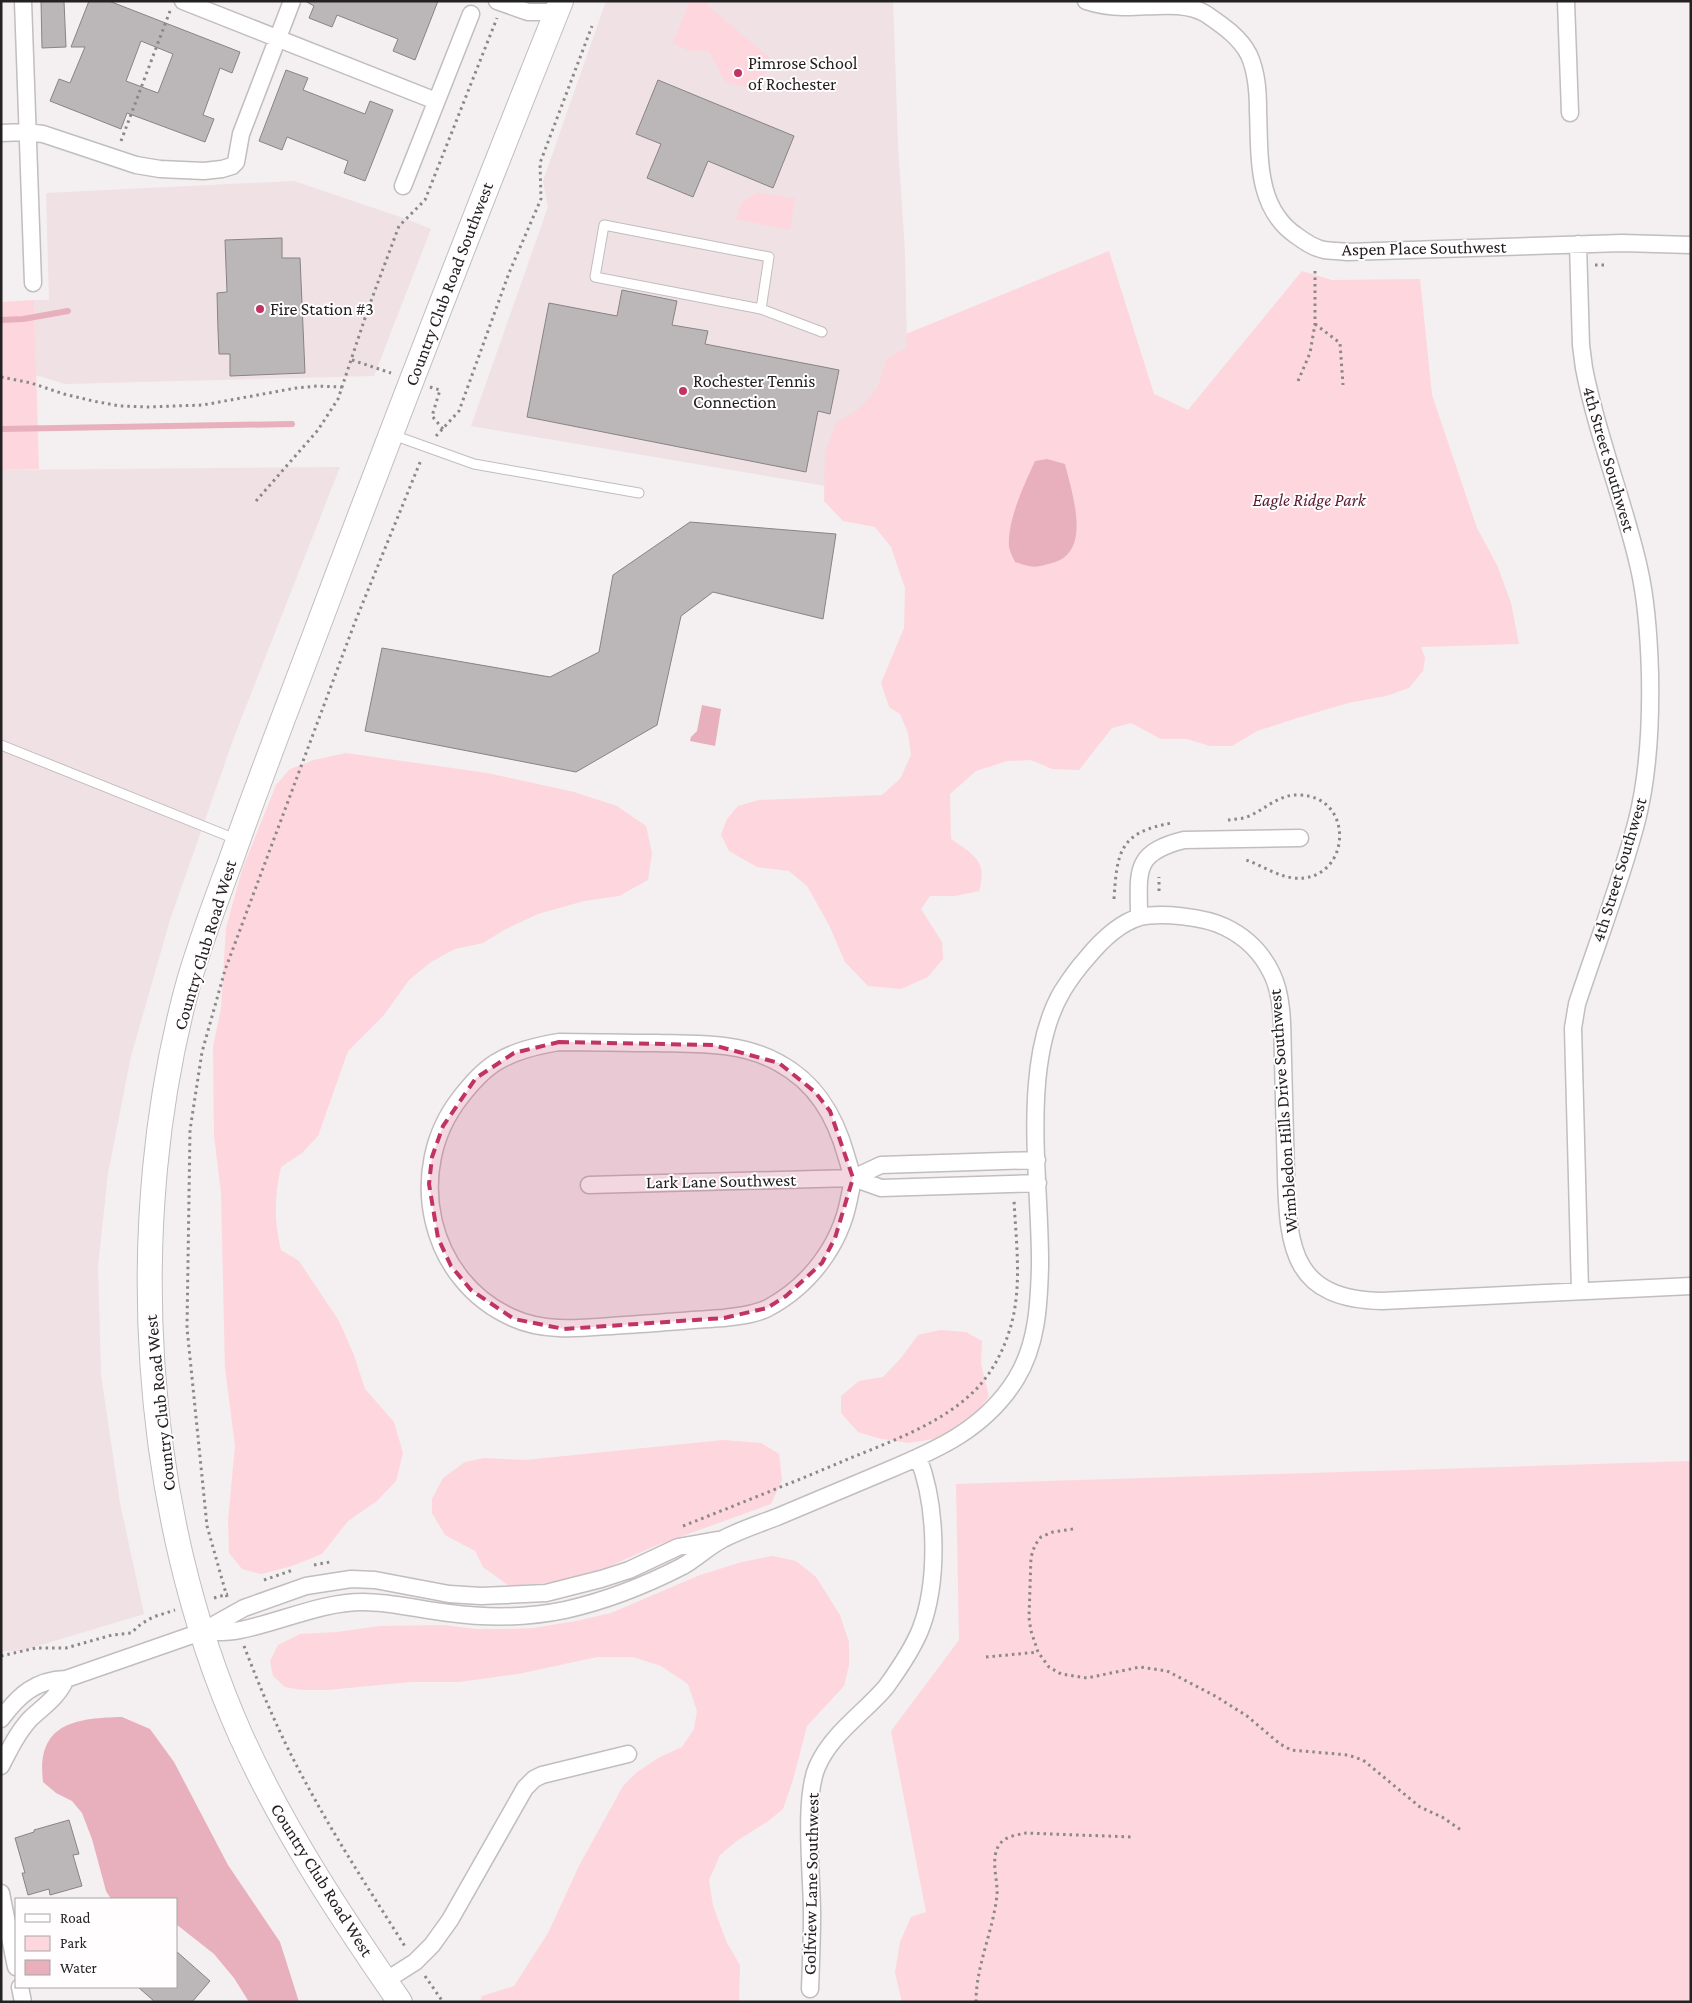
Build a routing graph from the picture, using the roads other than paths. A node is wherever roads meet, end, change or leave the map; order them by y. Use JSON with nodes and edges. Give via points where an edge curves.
{"nodes":[{"id":1,"x":23,"y":1,"type":"edge"},
{"id":2,"x":292,"y":1,"type":"edge"},
{"id":3,"x":497,"y":1,"type":"edge"},
{"id":4,"x":1086,"y":1,"type":"edge"},
{"id":5,"x":1566,"y":1,"type":"edge"},
{"id":6,"x":553,"y":5,"type":"edge"},
{"id":7,"x":177,"y":6,"type":"edge"},
{"id":8,"x":471,"y":14,"type":"dead end"},
{"id":9,"x":277,"y":38,"type":"junction"},
{"id":10,"x":436,"y":101,"type":"junction"},
{"id":11,"x":1570,"y":113,"type":"dead end"},
{"id":12,"x":27,"y":132,"type":"junction"},
{"id":13,"x":1,"y":133,"type":"edge"},
{"id":14,"x":403,"y":186,"type":"dead end"},
{"id":15,"x":1578,"y":244,"type":"junction"},
{"id":16,"x":1691,"y":246,"type":"edge"},
{"id":17,"x":33,"y":284,"type":"dead end"},
{"id":18,"x":761,"y":309,"type":"junction"},
{"id":19,"x":822,"y":332,"type":"dead end"},
{"id":20,"x":390,"y":434,"type":"junction"},
{"id":21,"x":639,"y":493,"type":"dead end"},
{"id":22,"x":340,"y":568,"type":"joint"},
{"id":23,"x":1,"y":745,"type":"edge"},
{"id":24,"x":1300,"y":838,"type":"dead end"},
{"id":25,"x":238,"y":840,"type":"junction"},
{"id":26,"x":1139,"y":917,"type":"junction"},
{"id":27,"x":1037,"y":1160,"type":"junction"},
{"id":28,"x":853,"y":1178,"type":"junction"},
{"id":29,"x":1038,"y":1184,"type":"junction"},
{"id":30,"x":589,"y":1185,"type":"dead end"},
{"id":31,"x":1691,"y":1286,"type":"edge"},
{"id":32,"x":1580,"y":1291,"type":"junction"},
{"id":33,"x":918,"y":1457,"type":"junction"},
{"id":34,"x":722,"y":1539,"type":"junction"},
{"id":35,"x":202,"y":1632,"type":"junction"},
{"id":36,"x":66,"y":1679,"type":"junction"},
{"id":37,"x":1,"y":1719,"type":"edge"},
{"id":38,"x":628,"y":1754,"type":"dead end"},
{"id":39,"x":1,"y":1766,"type":"edge"},
{"id":40,"x":1,"y":1893,"type":"edge"},
{"id":41,"x":15,"y":1962,"type":"edge"},
{"id":42,"x":386,"y":1981,"type":"junction"},
{"id":43,"x":20,"y":1988,"type":"edge"},
{"id":44,"x":810,"y":1990,"type":"dead end"},
{"id":45,"x":23,"y":2002,"type":"edge"},
{"id":46,"x":400,"y":2002,"type":"edge"}],
"edges":[{"from":1,"to":12,"type":"street"},
{"from":2,"to":9,"type":"street"},
{"from":3,"to":6,"type":"street","via":[[528,12]]},
{"from":4,"to":15,"type":"street","name":"Aspen Place Southwest","via":[[1122,7],[1192,8],[1203,12],[1238,39],[1255,72],[1261,175],[1266,197],[1289,231],[1306,243],[1324,250],[1347,252]]},
{"from":5,"to":11,"type":"street"},
{"from":6,"to":20,"type":"main road","name":"Country Club Road Southwest"},
{"from":7,"to":9,"type":"street"},
{"from":8,"to":10,"type":"street"},
{"from":9,"to":10,"type":"street"},
{"from":9,"to":12,"type":"street","via":[[232,166],[204,171],[136,165],[55,136]]},
{"from":10,"to":14,"type":"street"},
{"from":12,"to":13,"type":"street"},
{"from":12,"to":17,"type":"street"},
{"from":15,"to":16,"type":"street","name":"Aspen Place Southwest"},
{"from":15,"to":32,"type":"street","name":"4th Street Southwest","via":[[1584,368],[1633,543],[1645,598],[1651,717],[1637,819],[1577,1004],[1573,1028]]},
{"from":18,"to":18,"type":"lane","via":[[769,257],[604,226],[595,276]]},
{"from":18,"to":19,"type":"lane"},
{"from":20,"to":21,"type":"lane","via":[[474,464]]},
{"from":20,"to":22,"type":"main road","name":"Country Club Road Southwest"},
{"from":22,"to":25,"type":"main road","name":"Country Club Road West"},
{"from":23,"to":25,"type":"lane"},
{"from":24,"to":26,"type":"street","via":[[1184,840],[1168,844],[1143,862],[1139,876]]},
{"from":25,"to":35,"type":"main road","name":"Country Club Road West","via":[[202,941],[180,1019],[164,1104],[152,1205],[150,1306],[156,1405],[172,1508]]},
{"from":26,"to":27,"type":"street","via":[[1106,938],[1062,992],[1042,1050],[1037,1080]]},
{"from":26,"to":32,"type":"street","name":"Wimbledon Hills Drive Southwest","via":[[1192,917],[1218,923],[1243,936],[1274,978],[1282,1034],[1289,1236],[1295,1254],[1319,1284],[1337,1295],[1382,1301]]},
{"from":27,"to":28,"type":"street","name":"Lark Lane Southwest","via":[[881,1165]]},
{"from":27,"to":29,"type":"street"},
{"from":28,"to":28,"type":"street","via":[[830,1111],[797,1075],[779,1063],[758,1054],[713,1044],[559,1042],[514,1053],[494,1064],[476,1078],[452,1108],[432,1157],[430,1210],[451,1266],[471,1290],[514,1319],[564,1329],[724,1318],[767,1308],[806,1281],[822,1263],[835,1238],[847,1208]]},
{"from":28,"to":29,"type":"street","name":"Lark Lane Southwest","via":[[881,1188]]},
{"from":28,"to":30,"type":"street","name":"Lark Lane Southwest"},
{"from":29,"to":33,"type":"street","via":[[1040,1288],[1028,1357],[1015,1382],[977,1424],[951,1442]]},
{"from":31,"to":32,"type":"street","name":"Wimbledon Hills Drive Southwest"},
{"from":33,"to":34,"type":"street"},
{"from":33,"to":44,"type":"street","name":"Golfview Lane Southwest","via":[[931,1505],[933,1551],[929,1596],[921,1628],[908,1655],[885,1687],[830,1746],[817,1767],[811,1789]]},
{"from":34,"to":35,"type":"street","via":[[678,1547],[628,1570],[546,1593],[480,1596],[449,1594],[375,1580],[328,1582],[306,1586],[252,1605]]},
{"from":34,"to":35,"type":"street","via":[[686,1564],[610,1598],[566,1610],[535,1615],[474,1616],[364,1602],[325,1608],[238,1631]]},
{"from":35,"to":36,"type":"street"},
{"from":35,"to":42,"type":"main road","name":"Country Club Road West","via":[[240,1732],[277,1809],[311,1869]]},
{"from":36,"to":37,"type":"street","via":[[51,1680],[28,1690]]},
{"from":36,"to":39,"type":"street","via":[[60,1692],[28,1721]]},
{"from":38,"to":42,"type":"street","via":[[534,1779],[525,1788],[450,1920],[432,1945],[415,1962]]},
{"from":40,"to":41,"type":"street"},
{"from":42,"to":46,"type":"main road","name":"Country Club Road West"},
{"from":43,"to":45,"type":"street"}]}
